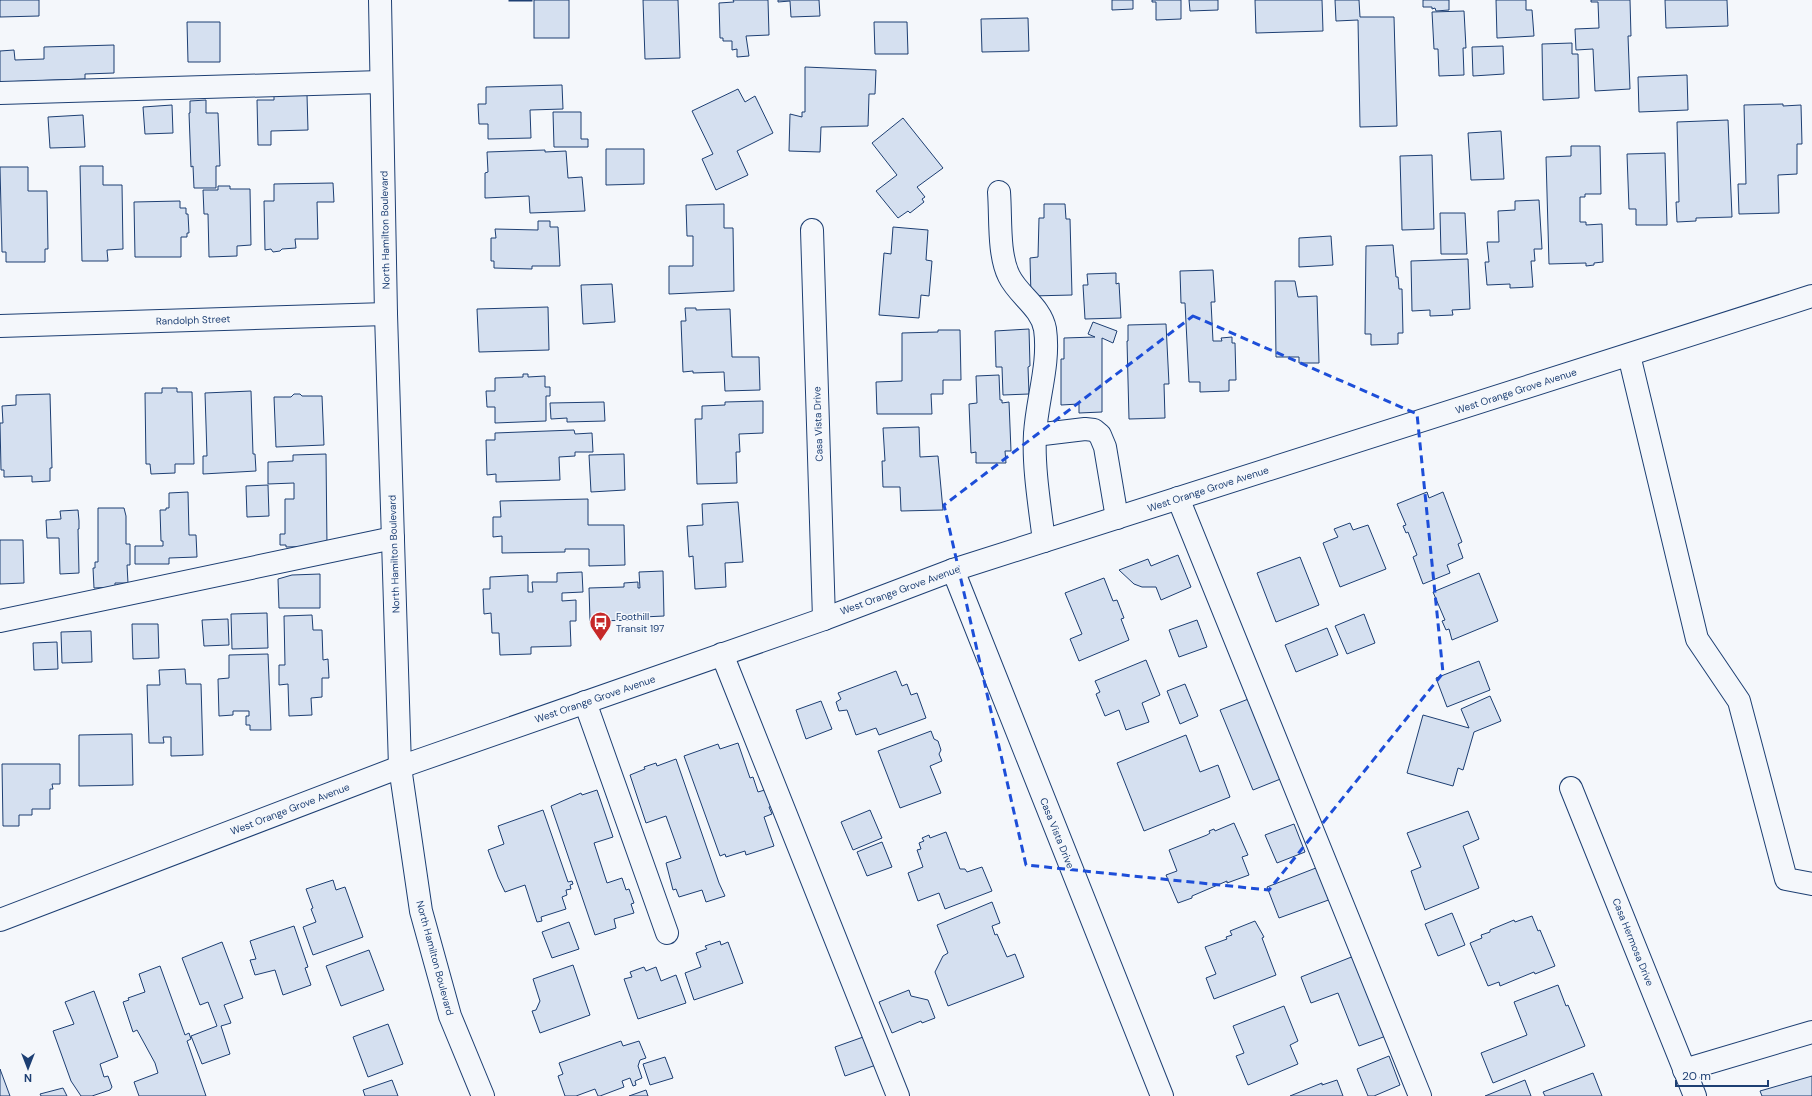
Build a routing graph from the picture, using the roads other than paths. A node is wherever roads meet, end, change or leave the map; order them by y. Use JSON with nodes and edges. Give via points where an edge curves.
{"nodes":[{"id":1,"x":380,"y":0,"type":"edge"},
{"id":2,"x":381,"y":82,"type":"junction"},
{"id":3,"x":0,"y":93,"type":"edge"},
{"id":4,"x":999,"y":192,"type":"dead end"},
{"id":5,"x":812,"y":230,"type":"dead end"},
{"id":6,"x":1812,"y":296,"type":"edge"},
{"id":7,"x":386,"y":314,"type":"junction"},
{"id":8,"x":0,"y":326,"type":"edge"},
{"id":9,"x":1629,"y":355,"type":"junction"},
{"id":10,"x":1035,"y":435,"type":"junction"},
{"id":11,"x":1178,"y":498,"type":"junction"},
{"id":12,"x":1117,"y":518,"type":"junction"},
{"id":13,"x":393,"y":538,"type":"junction"},
{"id":14,"x":1044,"y":541,"type":"junction"},
{"id":15,"x":953,"y":570,"type":"junction"},
{"id":16,"x":824,"y":618,"type":"junction"},
{"id":17,"x":0,"y":621,"type":"edge"},
{"id":18,"x":722,"y":654,"type":"junction"},
{"id":19,"x":585,"y":702,"type":"junction"},
{"id":20,"x":400,"y":767,"type":"junction"},
{"id":21,"x":1571,"y":788,"type":"dead end"},
{"id":22,"x":1812,"y":884,"type":"edge"},
{"id":23,"x":0,"y":920,"type":"edge"},
{"id":24,"x":667,"y":933,"type":"dead end"},
{"id":25,"x":1812,"y":1032,"type":"edge"},
{"id":26,"x":1684,"y":1070,"type":"junction"},
{"id":27,"x":483,"y":1096,"type":"edge"},
{"id":28,"x":898,"y":1096,"type":"edge"},
{"id":29,"x":1162,"y":1096,"type":"edge"},
{"id":30,"x":1420,"y":1096,"type":"edge"},
{"id":31,"x":1694,"y":1096,"type":"edge"}],
"edges":[{"from":1,"to":2,"type":"street","name":"North Hamilton Boulevard"},
{"from":2,"to":3,"type":"street"},
{"from":2,"to":7,"type":"street","name":"North Hamilton Boulevard"},
{"from":4,"to":10,"type":"street","via":[[1003,262],[1010,278],[1037,311],[1044,327],[1044,369]]},
{"from":5,"to":16,"type":"street","name":"Casa Vista Drive"},
{"from":6,"to":9,"type":"street","name":"West Orange Grove Avenue"},
{"from":7,"to":8,"type":"street","name":"Randolph Street"},
{"from":7,"to":13,"type":"street","name":"North Hamilton Boulevard"},
{"from":9,"to":11,"type":"street","name":"West Orange Grove Avenue"},
{"from":9,"to":22,"type":"street","via":[[1697,638],[1739,701],[1786,879]]},
{"from":10,"to":12,"type":"street","via":[[1085,429],[1094,430],[1100,435],[1105,447]]},
{"from":10,"to":14,"type":"street"},
{"from":11,"to":12,"type":"street","name":"West Orange Grove Avenue"},
{"from":11,"to":30,"type":"street"},
{"from":12,"to":14,"type":"street","name":"West Orange Grove Avenue"},
{"from":13,"to":17,"type":"street"},
{"from":13,"to":20,"type":"street","name":"North Hamilton Boulevard"},
{"from":14,"to":15,"type":"street","name":"West Orange Grove Avenue"},
{"from":15,"to":16,"type":"street","name":"West Orange Grove Avenue"},
{"from":15,"to":29,"type":"street","name":"Casa Vista Drive"},
{"from":16,"to":18,"type":"street","name":"West Orange Grove Avenue"},
{"from":18,"to":19,"type":"street","name":"West Orange Grove Avenue"},
{"from":18,"to":28,"type":"street"},
{"from":19,"to":20,"type":"street","name":"West Orange Grove Avenue"},
{"from":19,"to":24,"type":"street"},
{"from":20,"to":23,"type":"street","name":"West Orange Grove Avenue"},
{"from":20,"to":27,"type":"street","name":"North Hamilton Boulevard","via":[[421,911],[450,1016]]},
{"from":21,"to":26,"type":"street","name":"Casa Hermosa Drive"},
{"from":25,"to":26,"type":"street"},
{"from":26,"to":31,"type":"street","name":"Casa Hermosa Drive"}]}
